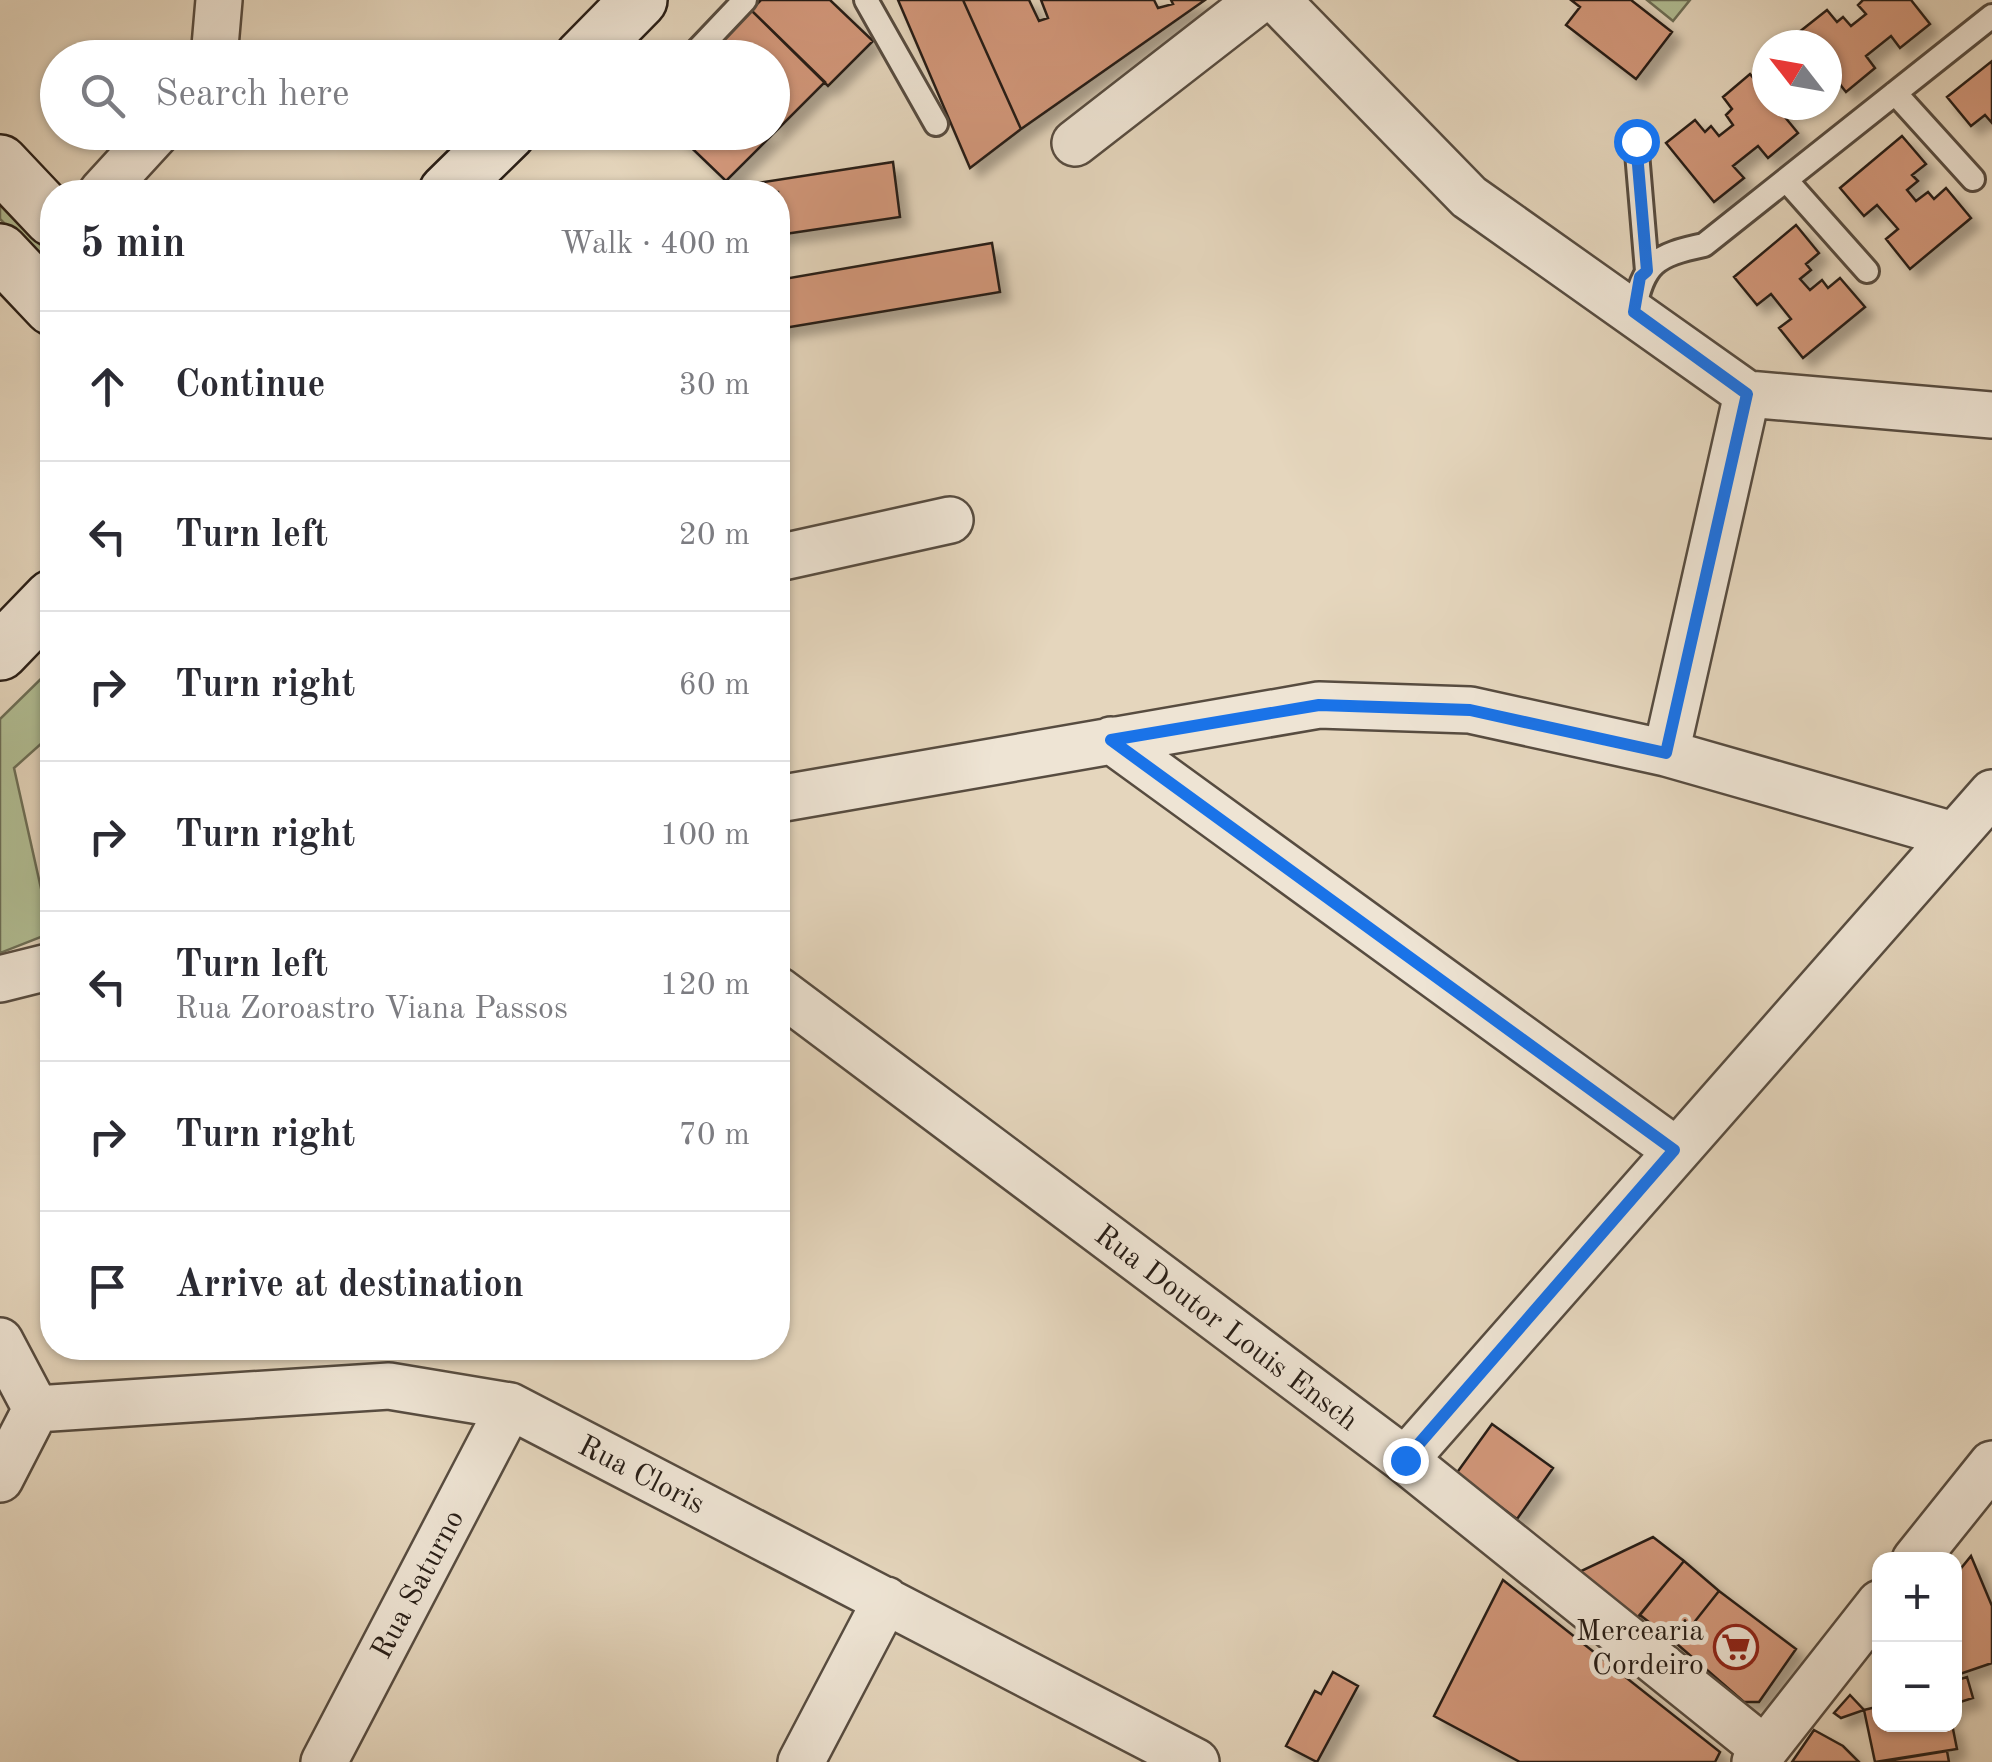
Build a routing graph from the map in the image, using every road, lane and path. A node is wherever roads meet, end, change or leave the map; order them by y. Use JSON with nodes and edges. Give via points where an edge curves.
{"nodes":[{"id":1,"x":219,"y":0,"type":"edge"},
{"id":2,"x":638,"y":0,"type":"edge"},
{"id":3,"x":745,"y":0,"type":"edge"},
{"id":4,"x":866,"y":0,"type":"edge"},
{"id":5,"x":1259,"y":0,"type":"edge"},
{"id":6,"x":1277,"y":0,"type":"edge"},
{"id":7,"x":1992,"y":16,"type":"edge"},
{"id":8,"x":216,"y":40,"type":"edge"},
{"id":9,"x":599,"y":40,"type":"edge"},
{"id":10,"x":707,"y":40,"type":"edge"},
{"id":11,"x":1896,"y":93,"type":"junction"},
{"id":12,"x":936,"y":124,"type":"dead end"},
{"id":13,"x":1636,"y":141,"type":"dead end"},
{"id":14,"x":1075,"y":143,"type":"dead end"},
{"id":15,"x":140,"y":150,"type":"edge"},
{"id":16,"x":490,"y":150,"type":"edge"},
{"id":17,"x":0,"y":164,"type":"edge"},
{"id":18,"x":1972,"y":179,"type":"dead end"},
{"id":19,"x":113,"y":180,"type":"edge"},
{"id":20,"x":459,"y":180,"type":"edge"},
{"id":21,"x":1786,"y":180,"type":"junction"},
{"id":22,"x":40,"y":206,"type":"edge"},
{"id":23,"x":0,"y":252,"type":"edge"},
{"id":24,"x":1867,"y":271,"type":"dead end"},
{"id":25,"x":1641,"y":291,"type":"junction"},
{"id":26,"x":40,"y":294,"type":"edge"},
{"id":27,"x":1747,"y":394,"type":"junction"},
{"id":28,"x":1992,"y":415,"type":"edge"},
{"id":29,"x":950,"y":520,"type":"dead end"},
{"id":30,"x":790,"y":555,"type":"edge"},
{"id":31,"x":40,"y":610,"type":"edge"},
{"id":32,"x":0,"y":652,"type":"edge"},
{"id":33,"x":1111,"y":740,"type":"junction"},
{"id":34,"x":1666,"y":753,"type":"junction"},
{"id":35,"x":1992,"y":793,"type":"edge"},
{"id":36,"x":790,"y":796,"type":"edge"},
{"id":37,"x":1953,"y":835,"type":"junction"},
{"id":38,"x":40,"y":969,"type":"edge"},
{"id":39,"x":0,"y":979,"type":"edge"},
{"id":40,"x":790,"y":999,"type":"edge"},
{"id":41,"x":1674,"y":1150,"type":"junction"},
{"id":42,"x":0,"y":1341,"type":"edge"},
{"id":43,"x":510,"y":1406,"type":"junction"},
{"id":44,"x":36,"y":1409,"type":"junction"},
{"id":45,"x":1405,"y":1460,"type":"junction"},
{"id":46,"x":1989,"y":1478,"type":"edge"},
{"id":47,"x":0,"y":1479,"type":"edge"},
{"id":48,"x":1922,"y":1552,"type":"edge"},
{"id":49,"x":886,"y":1600,"type":"junction"},
{"id":50,"x":1872,"y":1614,"type":"edge"},
{"id":51,"x":1759,"y":1755,"type":"edge"},
{"id":52,"x":324,"y":1762,"type":"edge"},
{"id":53,"x":801,"y":1762,"type":"edge"},
{"id":54,"x":1196,"y":1762,"type":"edge"}],
"edges":[{"from":1,"to":8,"type":"street"},
{"from":2,"to":9,"type":"main road"},
{"from":3,"to":10,"type":"lane"},
{"from":4,"to":12,"type":"lane"},
{"from":5,"to":14,"type":"street"},
{"from":6,"to":25,"type":"street","via":[[1469,198]]},
{"from":7,"to":11,"type":"lane"},
{"from":11,"to":18,"type":"lane"},
{"from":11,"to":21,"type":"lane"},
{"from":13,"to":25,"type":"lane"},
{"from":15,"to":19,"type":"street"},
{"from":16,"to":20,"type":"main road"},
{"from":17,"to":22,"type":"main road"},
{"from":21,"to":24,"type":"lane"},
{"from":21,"to":25,"type":"lane","via":[[1704,246],[1667,252]]},
{"from":23,"to":26,"type":"main road"},
{"from":25,"to":27,"type":"street"},
{"from":27,"to":28,"type":"street"},
{"from":27,"to":34,"type":"street"},
{"from":29,"to":30,"type":"street"},
{"from":31,"to":32,"type":"main road"},
{"from":33,"to":34,"type":"street","via":[[1319,705],[1470,710]]},
{"from":33,"to":36,"type":"street"},
{"from":33,"to":41,"type":"street"},
{"from":34,"to":37,"type":"street"},
{"from":35,"to":37,"type":"street"},
{"from":37,"to":41,"type":"street"},
{"from":38,"to":39,"type":"street"},
{"from":40,"to":45,"type":"street","name":"Rua Doutor Louis Ensch"},
{"from":41,"to":45,"type":"street"},
{"from":42,"to":44,"type":"street"},
{"from":43,"to":44,"type":"street","name":"Rua Cloris","via":[[389,1386]]},
{"from":43,"to":49,"type":"street","name":"Rua Cloris"},
{"from":43,"to":52,"type":"street","name":"Rua Saturno"},
{"from":44,"to":47,"type":"street"},
{"from":45,"to":51,"type":"street","name":"Rua Doutor Louis Ensch"},
{"from":46,"to":48,"type":"street"},
{"from":49,"to":53,"type":"street"},
{"from":49,"to":54,"type":"street","name":"Rua Cloris"},
{"from":50,"to":51,"type":"street"}]}
